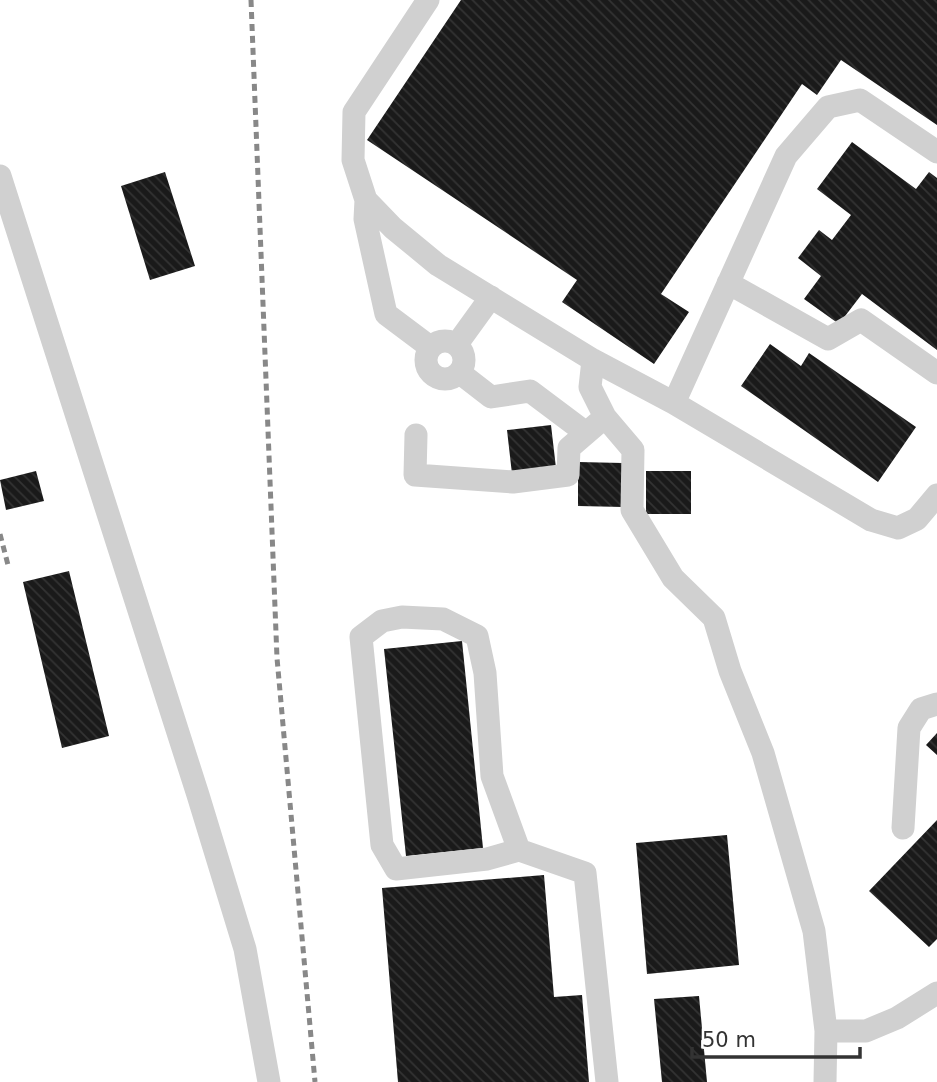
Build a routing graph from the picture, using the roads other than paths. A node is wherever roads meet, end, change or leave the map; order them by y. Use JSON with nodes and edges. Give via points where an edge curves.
{"nodes":[{"id":1,"x":428,"y":0,"type":"edge"},
{"id":2,"x":937,"y":152,"type":"edge"},
{"id":3,"x":0,"y":176,"type":"edge"},
{"id":4,"x":366,"y":200,"type":"junction"},
{"id":5,"x":728,"y":284,"type":"junction"},
{"id":6,"x":491,"y":298,"type":"junction"},
{"id":7,"x":457,"y":344,"type":"junction"},
{"id":8,"x":430,"y":347,"type":"junction"},
{"id":9,"x":593,"y":360,"type":"junction"},
{"id":10,"x":460,"y":373,"type":"junction"},
{"id":11,"x":937,"y":373,"type":"edge"},
{"id":12,"x":674,"y":403,"type":"junction"},
{"id":13,"x":605,"y":417,"type":"junction"},
{"id":14,"x":586,"y":433,"type":"junction"},
{"id":15,"x":416,"y":435,"type":"dead end"},
{"id":16,"x":937,"y":495,"type":"edge"},
{"id":17,"x":937,"y":704,"type":"edge"},
{"id":18,"x":903,"y":828,"type":"dead end"},
{"id":19,"x":519,"y":850,"type":"junction"},
{"id":20,"x":937,"y":993,"type":"edge"},
{"id":21,"x":826,"y":1031,"type":"junction"},
{"id":22,"x":269,"y":1082,"type":"edge"},
{"id":23,"x":607,"y":1082,"type":"edge"},
{"id":24,"x":825,"y":1082,"type":"edge"}],
"edges":[{"from":1,"to":4,"type":"street","via":[[355,112],[353,160]]},
{"from":2,"to":5,"type":"street","via":[[860,100],[828,107],[786,156]]},
{"from":3,"to":22,"type":"street","via":[[245,949]]},
{"from":4,"to":6,"type":"street","via":[[438,265]]},
{"from":4,"to":8,"type":"street","via":[[365,219],[386,314]]},
{"from":5,"to":11,"type":"street","via":[[828,339],[861,320]]},
{"from":5,"to":12,"type":"street"},
{"from":6,"to":7,"type":"street"},
{"from":6,"to":9,"type":"street"},
{"from":7,"to":8,"type":"street","via":[[447,341]]},
{"from":7,"to":10,"type":"street","via":[[465,362]]},
{"from":8,"to":10,"type":"street","via":[[426,363],[435,376],[450,379]]},
{"from":9,"to":12,"type":"street"},
{"from":9,"to":13,"type":"street","via":[[590,387]]},
{"from":10,"to":14,"type":"street","via":[[491,397],[530,391]]},
{"from":12,"to":16,"type":"street","via":[[871,520],[898,528],[917,519]]},
{"from":13,"to":14,"type":"street"},
{"from":13,"to":21,"type":"street","via":[[633,450],[632,510],[673,578],[714,618],[763,753],[814,931]]},
{"from":14,"to":15,"type":"street","via":[[569,447],[568,475],[513,482],[415,475]]},
{"from":17,"to":18,"type":"street","via":[[921,709],[909,728]]},
{"from":19,"to":19,"type":"street","via":[[486,859],[396,869],[382,845],[361,637],[382,621],[443,619],[477,636],[485,673],[492,776]]},
{"from":19,"to":23,"type":"street","via":[[584,873]]},
{"from":20,"to":21,"type":"street","via":[[866,1031]]},
{"from":21,"to":24,"type":"street"}]}
